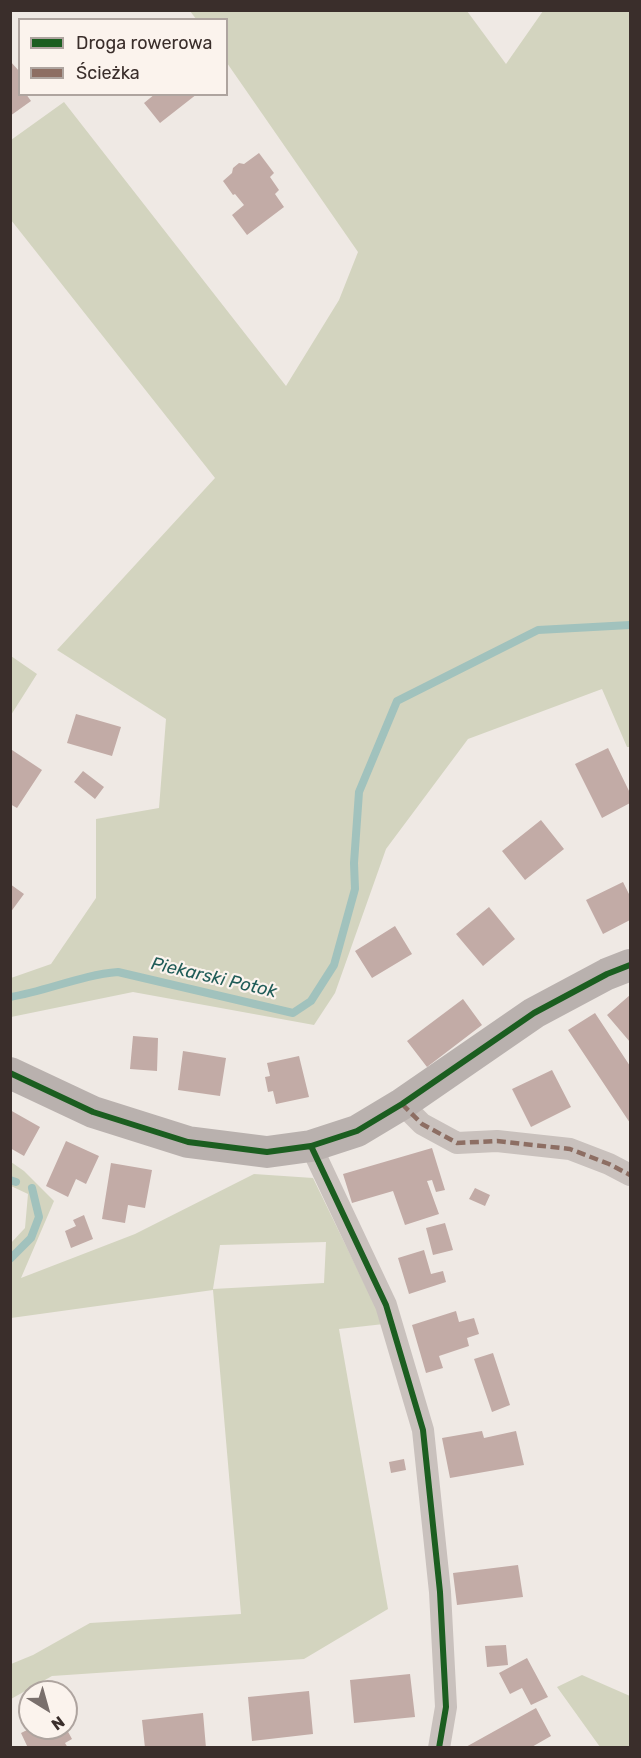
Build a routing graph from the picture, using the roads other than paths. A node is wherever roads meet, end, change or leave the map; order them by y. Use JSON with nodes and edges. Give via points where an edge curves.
{"nodes":[{"id":1,"x":630,"y":966,"type":"edge"},
{"id":2,"x":10,"y":1073,"type":"edge"},
{"id":3,"x":402,"y":1104,"type":"junction"},
{"id":4,"x":311,"y":1146,"type":"junction"},
{"id":5,"x":630,"y":1175,"type":"edge"},
{"id":6,"x":440,"y":1748,"type":"edge"}],
"edges":[{"from":1,"to":3,"type":"street","via":[[534,1013]]},
{"from":2,"to":4,"type":"street","via":[[93,1112],[188,1142],[267,1152]]},
{"from":3,"to":4,"type":"street","via":[[357,1131]]},
{"from":3,"to":5,"type":"street","via":[[422,1124],[457,1143],[497,1141],[570,1149]]},
{"from":4,"to":6,"type":"street","via":[[386,1305],[423,1430],[440,1592],[446,1707]]}]}
